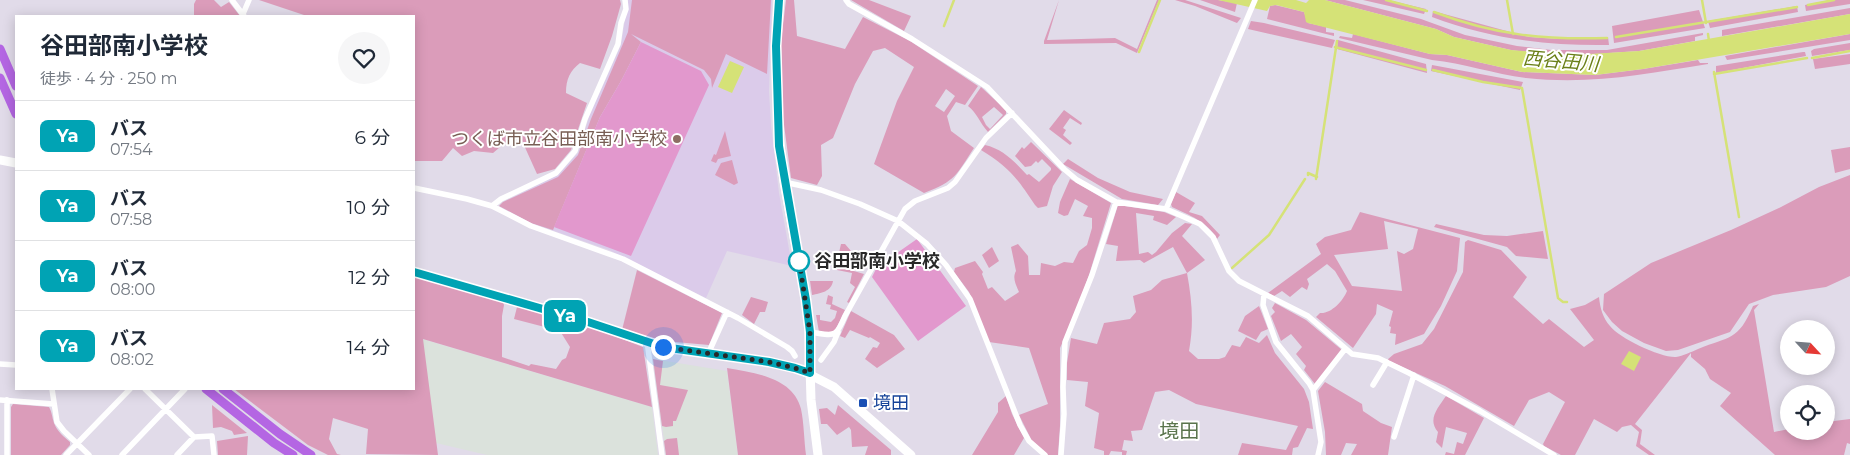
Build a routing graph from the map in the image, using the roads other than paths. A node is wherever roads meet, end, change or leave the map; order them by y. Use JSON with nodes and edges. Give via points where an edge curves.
{"nodes":[{"id":1,"x":232,"y":0,"type":"edge"},
{"id":2,"x":249,"y":0,"type":"edge"},
{"id":3,"x":625,"y":0,"type":"edge"},
{"id":4,"x":779,"y":0,"type":"edge"},
{"id":5,"x":846,"y":0,"type":"edge"},
{"id":6,"x":1255,"y":0,"type":"edge"},
{"id":7,"x":243,"y":15,"type":"edge"},
{"id":8,"x":0,"y":49,"type":"edge"},
{"id":9,"x":0,"y":78,"type":"edge"},
{"id":10,"x":15,"y":84,"type":"edge"},
{"id":11,"x":15,"y":112,"type":"edge"},
{"id":12,"x":1012,"y":113,"type":"junction"},
{"id":13,"x":0,"y":160,"type":"edge"},
{"id":14,"x":15,"y":163,"type":"edge"},
{"id":15,"x":784,"y":182,"type":"junction"},
{"id":16,"x":415,"y":188,"type":"edge"},
{"id":17,"x":1116,"y":202,"type":"junction"},
{"id":18,"x":492,"y":206,"type":"junction"},
{"id":19,"x":1166,"y":209,"type":"junction"},
{"id":20,"x":898,"y":221,"type":"junction"},
{"id":21,"x":415,"y":272,"type":"edge"},
{"id":22,"x":1264,"y":294,"type":"junction"},
{"id":23,"x":727,"y":312,"type":"junction"},
{"id":24,"x":810,"y":332,"type":"junction"},
{"id":25,"x":838,"y":332,"type":"junction"},
{"id":26,"x":647,"y":341,"type":"junction"},
{"id":27,"x":1345,"y":349,"type":"junction"},
{"id":28,"x":708,"y":354,"type":"junction"},
{"id":29,"x":795,"y":356,"type":"dead end"},
{"id":30,"x":821,"y":360,"type":"dead end"},
{"id":31,"x":1387,"y":362,"type":"junction"},
{"id":32,"x":0,"y":364,"type":"edge"},
{"id":33,"x":15,"y":365,"type":"edge"},
{"id":34,"x":810,"y":373,"type":"junction"},
{"id":35,"x":1414,"y":375,"type":"junction"},
{"id":36,"x":1373,"y":386,"type":"dead end"},
{"id":37,"x":52,"y":390,"type":"edge"},
{"id":38,"x":129,"y":390,"type":"edge"},
{"id":39,"x":146,"y":390,"type":"edge"},
{"id":40,"x":184,"y":390,"type":"edge"},
{"id":41,"x":207,"y":390,"type":"edge"},
{"id":42,"x":224,"y":390,"type":"edge"},
{"id":43,"x":1313,"y":390,"type":"junction"},
{"id":44,"x":0,"y":400,"type":"edge"},
{"id":45,"x":7,"y":400,"type":"junction"},
{"id":46,"x":54,"y":404,"type":"junction"},
{"id":47,"x":166,"y":409,"type":"junction"},
{"id":48,"x":3,"y":434,"type":"edge"},
{"id":49,"x":194,"y":437,"type":"junction"},
{"id":50,"x":1394,"y":437,"type":"dead end"},
{"id":51,"x":77,"y":443,"type":"junction"},
{"id":52,"x":7,"y":455,"type":"edge"},
{"id":53,"x":66,"y":455,"type":"edge"},
{"id":54,"x":89,"y":455,"type":"edge"},
{"id":55,"x":122,"y":455,"type":"edge"},
{"id":56,"x":177,"y":455,"type":"edge"},
{"id":57,"x":214,"y":455,"type":"edge"},
{"id":58,"x":293,"y":455,"type":"edge"},
{"id":59,"x":311,"y":455,"type":"edge"},
{"id":60,"x":662,"y":455,"type":"edge"},
{"id":61,"x":818,"y":455,"type":"edge"},
{"id":62,"x":912,"y":455,"type":"edge"},
{"id":63,"x":1045,"y":455,"type":"edge"},
{"id":64,"x":1061,"y":455,"type":"edge"},
{"id":65,"x":1318,"y":455,"type":"edge"},
{"id":66,"x":1554,"y":455,"type":"edge"}],
"edges":[{"from":1,"to":7,"type":"street"},
{"from":2,"to":7,"type":"street"},
{"from":3,"to":18,"type":"street","via":[[618,44],[585,119],[575,151],[556,173],[501,198]]},
{"from":4,"to":15,"type":"main road","via":[[776,91]]},
{"from":5,"to":12,"type":"street","via":[[980,83]]},
{"from":6,"to":19,"type":"street"},
{"from":8,"to":10,"type":"main road"},
{"from":9,"to":11,"type":"main road"},
{"from":12,"to":17,"type":"street","via":[[1064,169],[1084,185]]},
{"from":12,"to":20,"type":"street","via":[[986,138],[955,182],[915,201]]},
{"from":13,"to":14,"type":"main road"},
{"from":15,"to":20,"type":"street","via":[[845,198]]},
{"from":15,"to":24,"type":"main road"},
{"from":16,"to":18,"type":"street"},
{"from":17,"to":19,"type":"street"},
{"from":17,"to":64,"type":"street","via":[[1090,282],[1065,342]]},
{"from":18,"to":23,"type":"street","via":[[531,226],[623,259]]},
{"from":19,"to":22,"type":"street","via":[[1206,229],[1213,236],[1229,271],[1239,281]]},
{"from":20,"to":25,"type":"street"},
{"from":20,"to":63,"type":"street","via":[[927,244],[965,290],[1020,425],[1029,441]]},
{"from":21,"to":26,"type":"main road"},
{"from":22,"to":27,"type":"street","via":[[1308,316]]},
{"from":22,"to":43,"type":"street","via":[[1263,305],[1276,342]]},
{"from":23,"to":28,"type":"street"},
{"from":23,"to":29,"type":"street","via":[[787,347]]},
{"from":24,"to":25,"type":"street","via":[[832,335]]},
{"from":24,"to":34,"type":"main road"},
{"from":25,"to":30,"type":"street"},
{"from":26,"to":28,"type":"main road","via":[[663,347]]},
{"from":26,"to":60,"type":"street"},
{"from":27,"to":31,"type":"street"},
{"from":27,"to":43,"type":"street"},
{"from":28,"to":34,"type":"main road","via":[[769,362]]},
{"from":31,"to":35,"type":"street"},
{"from":31,"to":36,"type":"street"},
{"from":32,"to":33,"type":"street"},
{"from":34,"to":61,"type":"main road"},
{"from":34,"to":62,"type":"main road","via":[[834,388]]},
{"from":35,"to":50,"type":"street"},
{"from":35,"to":66,"type":"street"},
{"from":37,"to":46,"type":"street"},
{"from":38,"to":51,"type":"street"},
{"from":39,"to":47,"type":"street"},
{"from":40,"to":47,"type":"street"},
{"from":41,"to":58,"type":"main road"},
{"from":42,"to":59,"type":"main road"},
{"from":43,"to":65,"type":"street","via":[[1321,442]]},
{"from":44,"to":45,"type":"street"},
{"from":45,"to":46,"type":"street"},
{"from":45,"to":48,"type":"street"},
{"from":46,"to":51,"type":"street","via":[[59,425]]},
{"from":47,"to":49,"type":"street"},
{"from":47,"to":55,"type":"street"},
{"from":48,"to":52,"type":"street"},
{"from":49,"to":56,"type":"street"},
{"from":49,"to":57,"type":"street","via":[[212,436]]},
{"from":51,"to":53,"type":"street"},
{"from":51,"to":54,"type":"street"}]}
